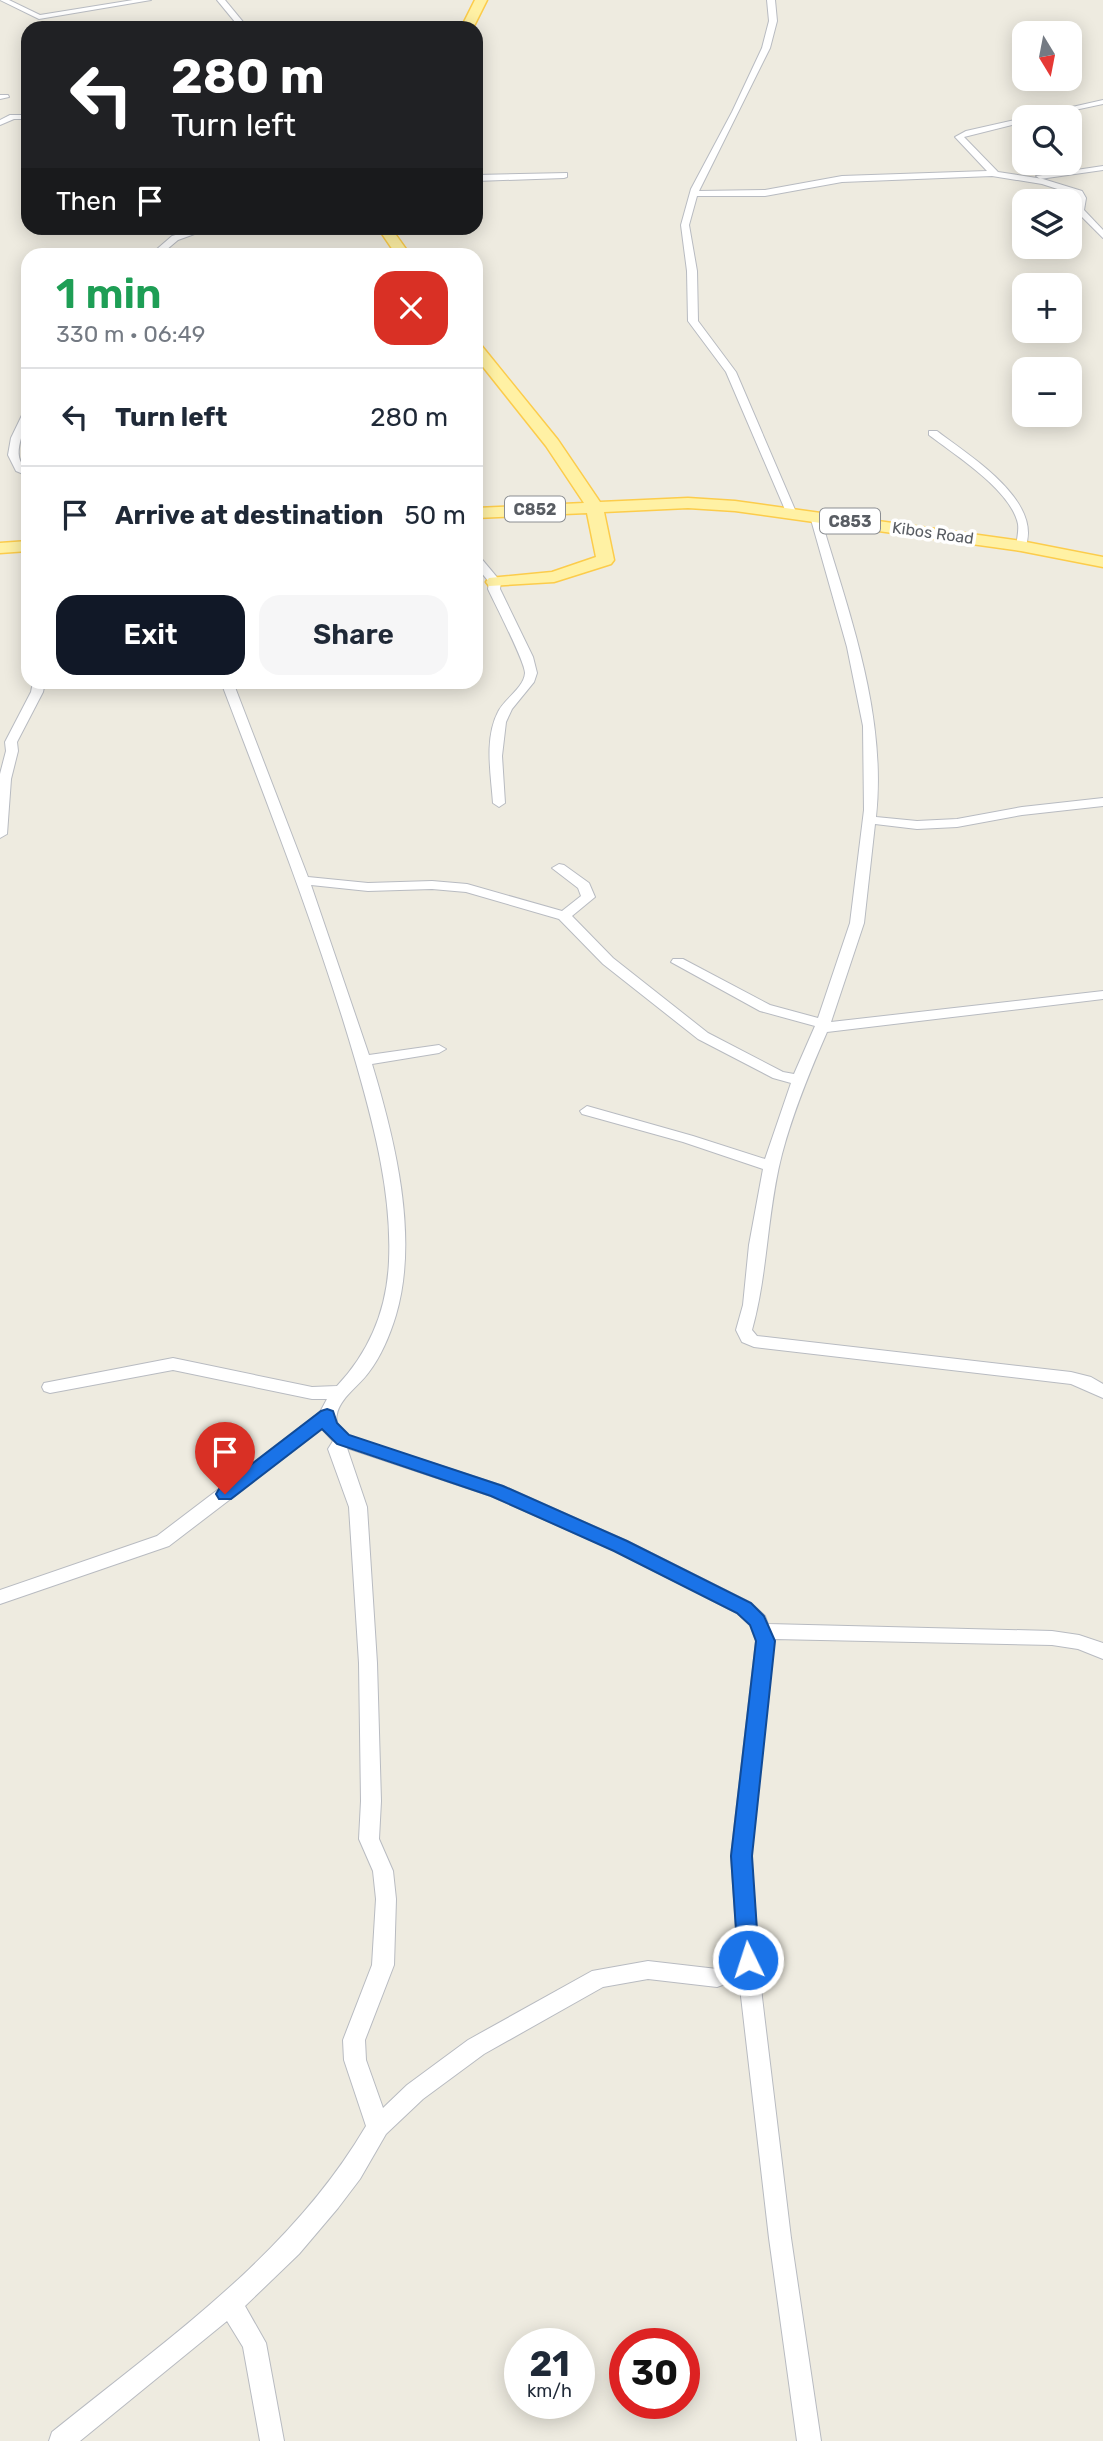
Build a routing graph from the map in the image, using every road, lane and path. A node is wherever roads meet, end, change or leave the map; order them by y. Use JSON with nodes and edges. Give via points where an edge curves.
{"nodes":[{"id":1,"x":3,"y":0,"type":"edge"},
{"id":2,"x":147,"y":0,"type":"edge"},
{"id":3,"x":220,"y":0,"type":"edge"},
{"id":4,"x":481,"y":0,"type":"edge"},
{"id":5,"x":771,"y":0,"type":"edge"},
{"id":6,"x":238,"y":21,"type":"edge"},
{"id":7,"x":470,"y":21,"type":"edge"},
{"id":8,"x":1103,"y":102,"type":"edge"},
{"id":9,"x":1082,"y":106,"type":"edge"},
{"id":10,"x":21,"y":117,"type":"edge"},
{"id":11,"x":0,"y":123,"type":"edge"},
{"id":12,"x":1012,"y":123,"type":"edge"},
{"id":13,"x":1103,"y":168,"type":"edge"},
{"id":14,"x":994,"y":173,"type":"junction"},
{"id":15,"x":564,"y":175,"type":"dead end"},
{"id":16,"x":1020,"y":177,"type":"junction"},
{"id":17,"x":483,"y":178,"type":"edge"},
{"id":18,"x":693,"y":194,"type":"junction"},
{"id":19,"x":185,"y":235,"type":"edge"},
{"id":20,"x":1103,"y":235,"type":"edge"},
{"id":21,"x":163,"y":248,"type":"edge"},
{"id":22,"x":483,"y":357,"type":"edge"},
{"id":23,"x":21,"y":431,"type":"edge"},
{"id":24,"x":933,"y":433,"type":"dead end"},
{"id":25,"x":21,"y":470,"type":"edge"},
{"id":26,"x":594,"y":506,"type":"junction"},
{"id":27,"x":791,"y":512,"type":"junction"},
{"id":28,"x":483,"y":513,"type":"edge"},
{"id":29,"x":816,"y":516,"type":"junction"},
{"id":30,"x":21,"y":546,"type":"edge"},
{"id":31,"x":1021,"y":546,"type":"junction"},
{"id":32,"x":0,"y":548,"type":"edge"},
{"id":33,"x":1103,"y":562,"type":"edge"},
{"id":34,"x":483,"y":567,"type":"edge"},
{"id":35,"x":495,"y":582,"type":"junction"},
{"id":36,"x":38,"y":689,"type":"edge"},
{"id":37,"x":231,"y":689,"type":"edge"},
{"id":38,"x":1103,"y":802,"type":"edge"},
{"id":39,"x":499,"y":803,"type":"dead end"},
{"id":40,"x":869,"y":820,"type":"junction"},
{"id":41,"x":0,"y":834,"type":"edge"},
{"id":42,"x":559,"y":868,"type":"dead end"},
{"id":43,"x":303,"y":880,"type":"junction"},
{"id":44,"x":564,"y":916,"type":"junction"},
{"id":45,"x":678,"y":962,"type":"dead end"},
{"id":46,"x":1103,"y":995,"type":"edge"},
{"id":47,"x":822,"y":1026,"type":"junction"},
{"id":48,"x":439,"y":1049,"type":"dead end"},
{"id":49,"x":362,"y":1061,"type":"junction"},
{"id":50,"x":799,"y":1080,"type":"junction"},
{"id":51,"x":587,"y":1111,"type":"dead end"},
{"id":52,"x":772,"y":1167,"type":"junction"},
{"id":53,"x":50,"y":1387,"type":"dead end"},
{"id":54,"x":340,"y":1392,"type":"junction"},
{"id":55,"x":1103,"y":1392,"type":"edge"},
{"id":56,"x":327,"y":1416,"type":"junction"},
{"id":57,"x":343,"y":1440,"type":"junction"},
{"id":58,"x":0,"y":1597,"type":"edge"},
{"id":59,"x":763,"y":1631,"type":"junction"},
{"id":60,"x":1103,"y":1651,"type":"edge"},
{"id":61,"x":748,"y":1960,"type":"junction"},
{"id":62,"x":378,"y":2127,"type":"junction"},
{"id":63,"x":230,"y":2303,"type":"junction"},
{"id":64,"x":61,"y":2441,"type":"edge"},
{"id":65,"x":272,"y":2441,"type":"edge"},
{"id":66,"x":809,"y":2441,"type":"edge"}],
"edges":[{"from":1,"to":2,"type":"street","via":[[39,17]]},
{"from":3,"to":6,"type":"street"},
{"from":4,"to":7,"type":"main road"},
{"from":5,"to":18,"type":"street","via":[[773,22],[766,48]]},
{"from":8,"to":9,"type":"street"},
{"from":10,"to":11,"type":"street"},
{"from":12,"to":14,"type":"street","via":[[959,135]]},
{"from":13,"to":16,"type":"street"},
{"from":14,"to":16,"type":"street"},
{"from":14,"to":18,"type":"street","via":[[842,179],[765,193]]},
{"from":15,"to":17,"type":"street"},
{"from":16,"to":20,"type":"street","via":[[1079,193],[1080,210]]},
{"from":18,"to":27,"type":"street","via":[[685,225],[692,271],[691,316],[731,372]]},
{"from":19,"to":21,"type":"street"},
{"from":22,"to":26,"type":"main road","via":[[552,443]]},
{"from":23,"to":25,"type":"street","via":[[13,462]]},
{"from":24,"to":31,"type":"street","via":[[1014,504],[1023,524]]},
{"from":26,"to":27,"type":"main road","name":"Kibos Road","number":"C853","via":[[688,503]]},
{"from":26,"to":28,"type":"main road","number":"C852"},
{"from":26,"to":35,"type":"main road","via":[[605,560],[554,577]]},
{"from":27,"to":29,"type":"main road","name":"Kibos Road","number":"C853"},
{"from":29,"to":31,"type":"main road","name":"Kibos Road","number":"C853"},
{"from":29,"to":40,"type":"street","via":[[869,726]]},
{"from":30,"to":32,"type":"main road"},
{"from":31,"to":33,"type":"main road","name":"Kibos Road","number":"C853"},
{"from":34,"to":35,"type":"street"},
{"from":35,"to":39,"type":"street","via":[[514,635],[528,656],[531,675],[497,725]]},
{"from":36,"to":41,"type":"street","via":[[11,742]]},
{"from":37,"to":43,"type":"street"},
{"from":38,"to":40,"type":"street","via":[[957,824]]},
{"from":40,"to":47,"type":"street","via":[[856,923]]},
{"from":42,"to":44,"type":"street","via":[[584,886],[589,897]]},
{"from":43,"to":44,"type":"street","via":[[368,887],[467,888]]},
{"from":43,"to":49,"type":"street"},
{"from":44,"to":50,"type":"street","via":[[608,961],[703,1036],[778,1075]]},
{"from":45,"to":47,"type":"street","via":[[765,1008]]},
{"from":46,"to":47,"type":"street"},
{"from":47,"to":50,"type":"street"},
{"from":48,"to":49,"type":"street"},
{"from":49,"to":54,"type":"street","via":[[385,1140],[397,1237],[393,1304],[366,1366]]},
{"from":50,"to":52,"type":"street"},
{"from":51,"to":52,"type":"street"},
{"from":52,"to":55,"type":"street","via":[[744,1330],[748,1338],[1071,1378]]},
{"from":53,"to":54,"type":"street","via":[[173,1364],[312,1393]]},
{"from":54,"to":56,"type":"street"},
{"from":56,"to":57,"type":"street","via":[[328,1426]]},
{"from":56,"to":58,"type":"street","via":[[163,1541]]},
{"from":57,"to":59,"type":"street","via":[[497,1491],[621,1546],[744,1608]]},
{"from":57,"to":62,"type":"street","via":[[337,1449],[358,1507],[368,1662],[369,1839],[383,1871],[386,1899],[383,1965],[354,2040],[355,2060]]},
{"from":59,"to":60,"type":"street","via":[[1052,1638]]},
{"from":59,"to":61,"type":"street","via":[[741,1856]]},
{"from":61,"to":62,"type":"street","via":[[717,1978],[649,1970],[599,1978],[476,2047],[415,2092]]},
{"from":61,"to":66,"type":"street"},
{"from":62,"to":63,"type":"street","via":[[330,2200],[291,2246]]},
{"from":63,"to":64,"type":"street"},
{"from":63,"to":65,"type":"street","via":[[254,2343]]}]}
